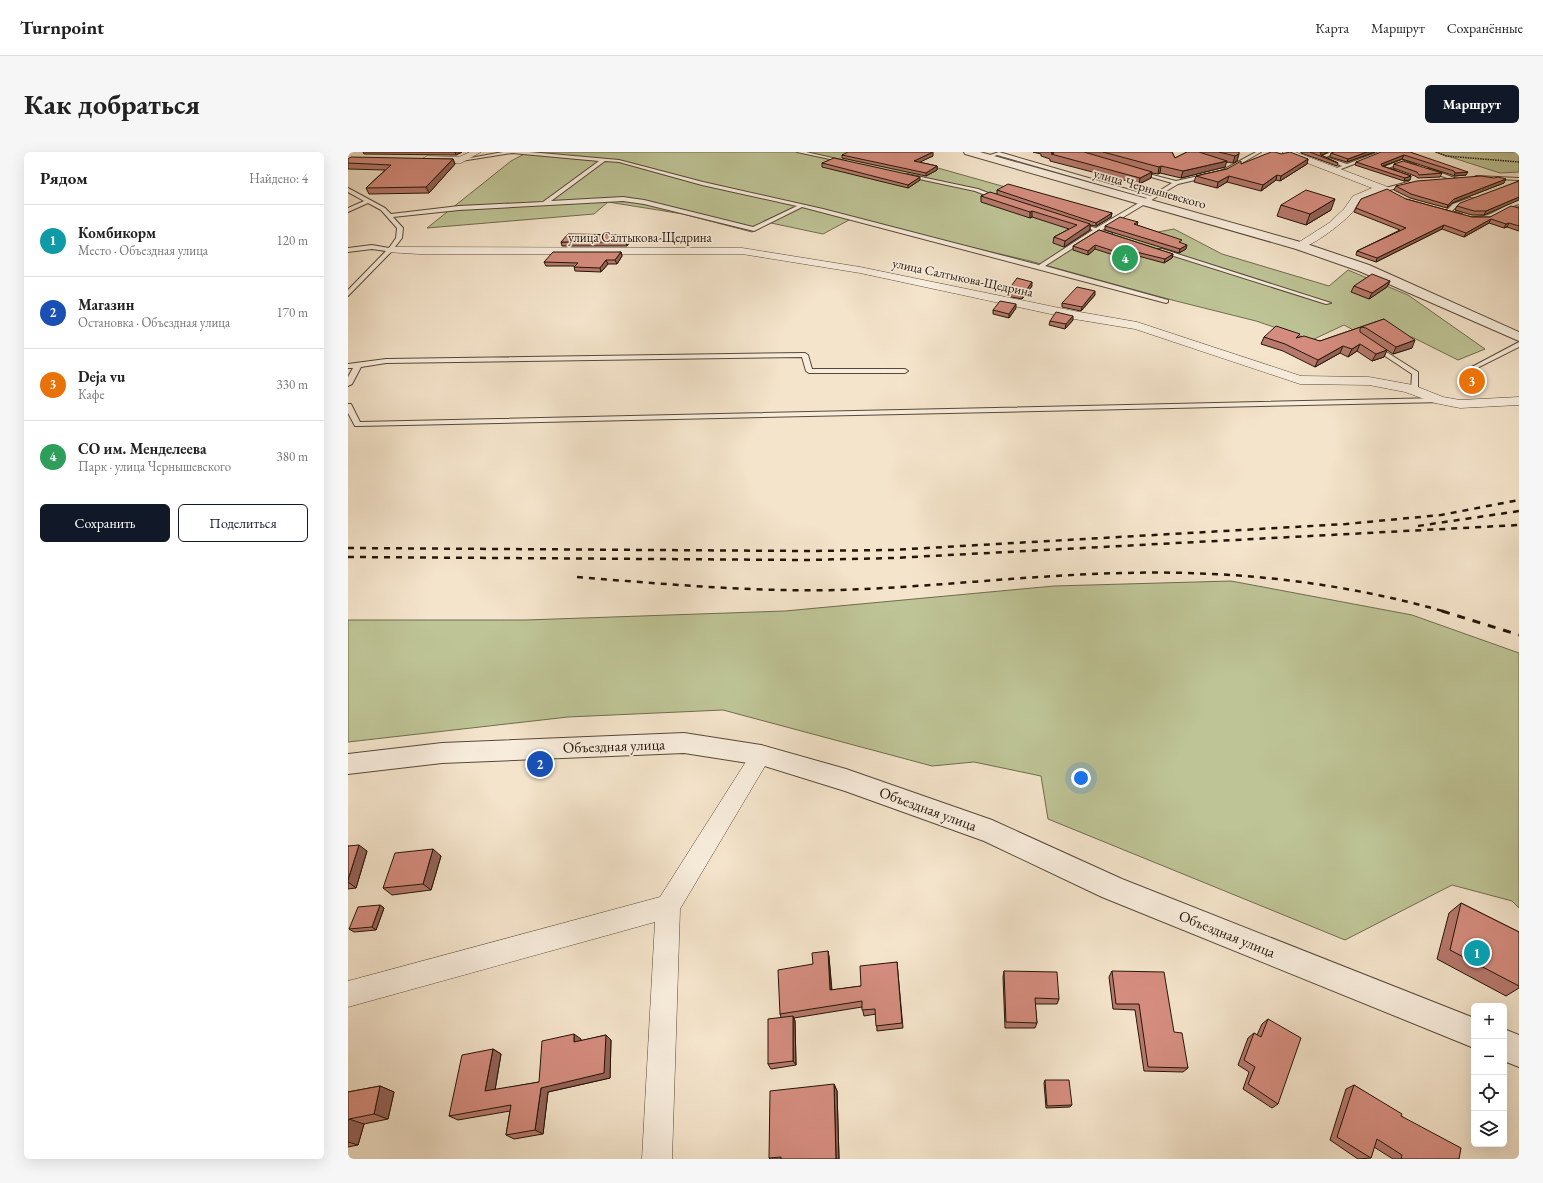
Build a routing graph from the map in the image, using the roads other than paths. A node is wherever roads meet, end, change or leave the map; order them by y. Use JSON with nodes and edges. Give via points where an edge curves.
{"nodes":[{"id":1,"x":476,"y":152,"type":"edge"},
{"id":2,"x":521,"y":152,"type":"edge"},
{"id":3,"x":799,"y":152,"type":"edge"},
{"id":4,"x":969,"y":152,"type":"edge"},
{"id":5,"x":1259,"y":152,"type":"edge"},
{"id":6,"x":1287,"y":152,"type":"edge"},
{"id":7,"x":1335,"y":152,"type":"edge"},
{"id":8,"x":1383,"y":152,"type":"edge"},
{"id":9,"x":416,"y":159,"type":"edge"},
{"id":10,"x":605,"y":159,"type":"junction"},
{"id":11,"x":461,"y":160,"type":"junction"},
{"id":12,"x":851,"y":163,"type":"edge"},
{"id":13,"x":1225,"y":164,"type":"edge"},
{"id":14,"x":1418,"y":164,"type":"edge"},
{"id":15,"x":1232,"y":166,"type":"junction"},
{"id":16,"x":1348,"y":166,"type":"junction"},
{"id":17,"x":1426,"y":169,"type":"edge"},
{"id":18,"x":1132,"y":170,"type":"edge"},
{"id":19,"x":1336,"y":170,"type":"junction"},
{"id":20,"x":897,"y":173,"type":"edge"},
{"id":21,"x":1398,"y":173,"type":"edge"},
{"id":22,"x":1472,"y":174,"type":"dead end"},
{"id":23,"x":1479,"y":176,"type":"junction"},
{"id":24,"x":1461,"y":178,"type":"edge"},
{"id":25,"x":1467,"y":178,"type":"edge"},
{"id":26,"x":1455,"y":179,"type":"junction"},
{"id":27,"x":1439,"y":180,"type":"edge"},
{"id":28,"x":1519,"y":180,"type":"edge"},
{"id":29,"x":1176,"y":182,"type":"junction"},
{"id":30,"x":1415,"y":182,"type":"edge"},
{"id":31,"x":1512,"y":184,"type":"edge"},
{"id":32,"x":1385,"y":189,"type":"junction"},
{"id":33,"x":348,"y":190,"type":"edge"},
{"id":34,"x":1396,"y":195,"type":"edge"},
{"id":35,"x":1476,"y":197,"type":"edge"},
{"id":36,"x":1147,"y":199,"type":"junction"},
{"id":37,"x":1005,"y":200,"type":"edge"},
{"id":38,"x":369,"y":201,"type":"junction"},
{"id":39,"x":1519,"y":202,"type":"edge"},
{"id":40,"x":545,"y":203,"type":"junction"},
{"id":41,"x":801,"y":206,"type":"junction"},
{"id":42,"x":1508,"y":206,"type":"junction"},
{"id":43,"x":1519,"y":209,"type":"edge"},
{"id":44,"x":348,"y":210,"type":"edge"},
{"id":45,"x":1441,"y":210,"type":"edge"},
{"id":46,"x":1448,"y":212,"type":"junction"},
{"id":47,"x":391,"y":216,"type":"junction"},
{"id":48,"x":1463,"y":216,"type":"edge"},
{"id":49,"x":1470,"y":218,"type":"edge"},
{"id":50,"x":1069,"y":221,"type":"edge"},
{"id":51,"x":1097,"y":230,"type":"junction"},
{"id":52,"x":1119,"y":237,"type":"edge"},
{"id":53,"x":1300,"y":246,"type":"junction"},
{"id":54,"x":1156,"y":249,"type":"edge"},
{"id":55,"x":348,"y":250,"type":"edge"},
{"id":56,"x":390,"y":250,"type":"junction"},
{"id":57,"x":1040,"y":267,"type":"junction"},
{"id":58,"x":348,"y":294,"type":"edge"},
{"id":59,"x":1166,"y":301,"type":"dead end"},
{"id":60,"x":1328,"y":303,"type":"dead end"},
{"id":61,"x":1519,"y":337,"type":"edge"},
{"id":62,"x":1366,"y":341,"type":"edge"},
{"id":63,"x":1519,"y":344,"type":"edge"},
{"id":64,"x":358,"y":365,"type":"junction"},
{"id":65,"x":348,"y":366,"type":"edge"},
{"id":66,"x":1471,"y":368,"type":"dead end"},
{"id":67,"x":905,"y":371,"type":"dead end"},
{"id":68,"x":348,"y":384,"type":"edge"},
{"id":69,"x":1415,"y":391,"type":"junction"},
{"id":70,"x":1440,"y":400,"type":"junction"},
{"id":71,"x":1519,"y":401,"type":"edge"},
{"id":72,"x":348,"y":406,"type":"edge"},
{"id":73,"x":761,"y":755,"type":"junction"},
{"id":74,"x":348,"y":764,"type":"edge"},
{"id":75,"x":668,"y":907,"type":"junction"},
{"id":76,"x":348,"y":994,"type":"edge"},
{"id":77,"x":1471,"y":1032,"type":"edge"},
{"id":78,"x":1507,"y":1046,"type":"edge"},
{"id":79,"x":1519,"y":1051,"type":"edge"},
{"id":80,"x":657,"y":1159,"type":"edge"}],
"edges":[{"from":1,"to":11,"type":"street"},
{"from":2,"to":10,"type":"lane"},
{"from":2,"to":11,"type":"lane"},
{"from":3,"to":12,"type":"lane"},
{"from":4,"to":36,"type":"street","name":"улица Чернышевского"},
{"from":5,"to":15,"type":"lane"},
{"from":6,"to":19,"type":"street"},
{"from":7,"to":16,"type":"lane","via":[[1322,156]]},
{"from":8,"to":16,"type":"lane"},
{"from":9,"to":11,"type":"street"},
{"from":10,"to":40,"type":"lane"},
{"from":10,"to":41,"type":"lane"},
{"from":13,"to":15,"type":"lane"},
{"from":14,"to":21,"type":"lane","via":[[1402,161],[1383,168]]},
{"from":15,"to":29,"type":"lane","via":[[1223,172]]},
{"from":16,"to":19,"type":"lane"},
{"from":17,"to":26,"type":"lane"},
{"from":18,"to":29,"type":"lane"},
{"from":19,"to":32,"type":"street"},
{"from":20,"to":37,"type":"lane","via":[[976,190]]},
{"from":22,"to":23,"type":"lane"},
{"from":23,"to":25,"type":"lane"},
{"from":23,"to":28,"type":"lane"},
{"from":24,"to":26,"type":"lane"},
{"from":26,"to":27,"type":"lane"},
{"from":28,"to":31,"type":"lane"},
{"from":29,"to":36,"type":"lane"},
{"from":30,"to":32,"type":"lane"},
{"from":32,"to":34,"type":"lane"},
{"from":32,"to":53,"type":"street","via":[[1374,190],[1356,198],[1348,212],[1333,225]]},
{"from":33,"to":38,"type":"lane"},
{"from":35,"to":46,"type":"lane","via":[[1455,205]]},
{"from":36,"to":51,"type":"lane"},
{"from":36,"to":53,"type":"street","name":"улица Чернышевского"},
{"from":38,"to":44,"type":"lane"},
{"from":38,"to":47,"type":"lane","via":[[383,208]]},
{"from":39,"to":42,"type":"lane"},
{"from":40,"to":41,"type":"lane","via":[[623,199],[754,229]]},
{"from":40,"to":47,"type":"lane","via":[[459,208]]},
{"from":41,"to":57,"type":"lane"},
{"from":42,"to":43,"type":"lane"},
{"from":42,"to":49,"type":"lane","via":[[1486,218]]},
{"from":45,"to":46,"type":"lane"},
{"from":46,"to":48,"type":"lane"},
{"from":47,"to":56,"type":"lane","via":[[400,228],[399,238]]},
{"from":50,"to":51,"type":"lane"},
{"from":51,"to":52,"type":"lane"},
{"from":51,"to":57,"type":"lane"},
{"from":53,"to":61,"type":"street","name":"улица Чернышевского","via":[[1364,268]]},
{"from":54,"to":60,"type":"lane"},
{"from":55,"to":56,"type":"lane","via":[[372,247]]},
{"from":56,"to":58,"type":"lane"},
{"from":56,"to":69,"type":"street","name":"улица Салтыкова-Щедрина","via":[[742,251],[860,270],[1137,326],[1300,380],[1369,381]]},
{"from":57,"to":59,"type":"lane"},
{"from":62,"to":69,"type":"lane","via":[[1416,373]]},
{"from":63,"to":66,"type":"lane"},
{"from":64,"to":65,"type":"lane"},
{"from":64,"to":67,"type":"lane","via":[[386,360],[805,356],[809,371]]},
{"from":64,"to":68,"type":"lane"},
{"from":69,"to":70,"type":"street","name":"улица Салтыкова-Щедрина"},
{"from":70,"to":71,"type":"street","name":"улица Салтыкова-Щедрина","via":[[1460,404]]},
{"from":70,"to":72,"type":"lane","via":[[358,424]]},
{"from":73,"to":74,"type":"street","name":"Объездная улица","via":[[684,744],[442,753]]},
{"from":73,"to":75,"type":"street"},
{"from":73,"to":77,"type":"street","name":"Объездная улица","via":[[846,780],[992,832],[1112,888]]},
{"from":75,"to":76,"type":"street"},
{"from":75,"to":80,"type":"street"},
{"from":78,"to":79,"type":"street"}]}
